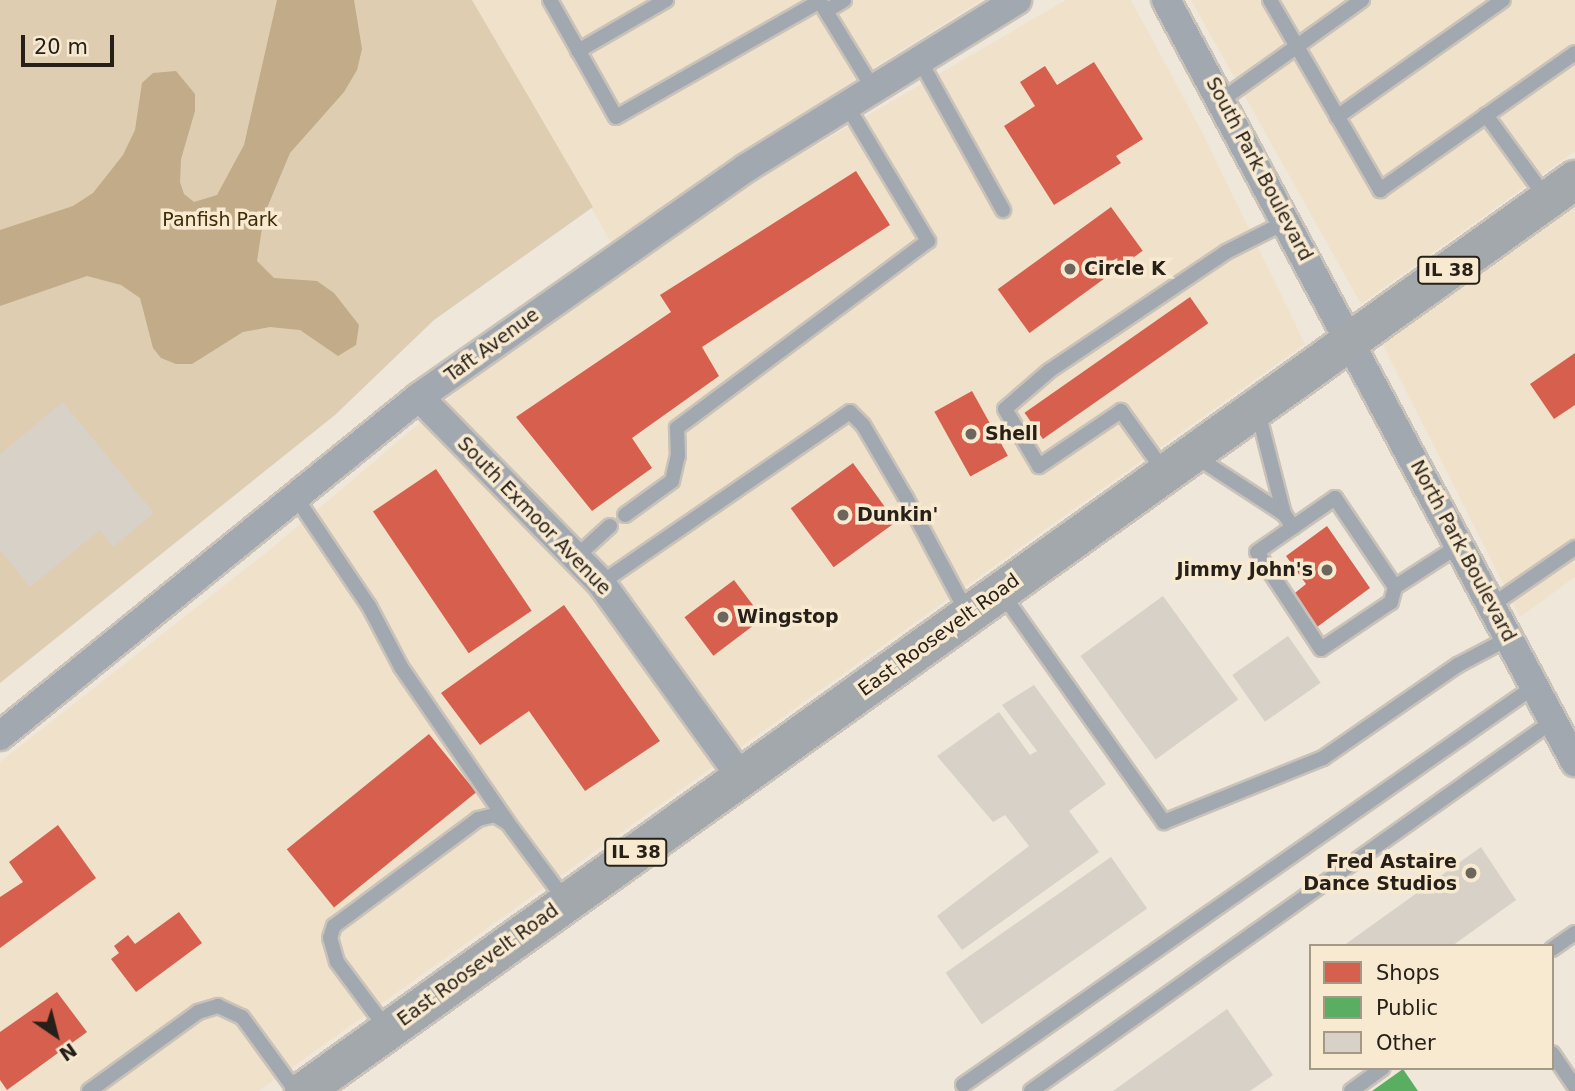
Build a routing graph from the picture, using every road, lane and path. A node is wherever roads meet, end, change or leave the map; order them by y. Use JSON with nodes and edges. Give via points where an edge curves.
{"nodes":[{"id":1,"x":550,"y":0,"type":"edge"},
{"id":2,"x":666,"y":0,"type":"edge"},
{"id":3,"x":844,"y":0,"type":"edge"},
{"id":4,"x":1017,"y":0,"type":"edge"},
{"id":5,"x":1166,"y":0,"type":"edge"},
{"id":6,"x":1270,"y":0,"type":"edge"},
{"id":7,"x":1362,"y":0,"type":"edge"},
{"id":8,"x":1503,"y":0,"type":"edge"},
{"id":9,"x":822,"y":4,"type":"edge"},
{"id":10,"x":1297,"y":47,"type":"junction"},
{"id":11,"x":579,"y":51,"type":"junction"},
{"id":12,"x":1575,"y":53,"type":"edge"},
{"id":13,"x":919,"y":59,"type":"junction"},
{"id":14,"x":873,"y":88,"type":"junction"},
{"id":15,"x":1223,"y":99,"type":"junction"},
{"id":16,"x":846,"y":104,"type":"junction"},
{"id":17,"x":1486,"y":116,"type":"junction"},
{"id":18,"x":1338,"y":117,"type":"junction"},
{"id":19,"x":1561,"y":190,"type":"edge"},
{"id":20,"x":1003,"y":210,"type":"dead end"},
{"id":21,"x":1288,"y":221,"type":"junction"},
{"id":22,"x":1351,"y":339,"type":"junction"},
{"id":23,"x":419,"y":397,"type":"junction"},
{"id":24,"x":1256,"y":407,"type":"junction"},
{"id":25,"x":1178,"y":463,"type":"junction"},
{"id":26,"x":297,"y":499,"type":"junction"},
{"id":27,"x":1284,"y":514,"type":"junction"},
{"id":28,"x":625,"y":515,"type":"dead end"},
{"id":29,"x":610,"y":526,"type":"dead end"},
{"id":30,"x":1293,"y":527,"type":"junction"},
{"id":31,"x":1460,"y":545,"type":"junction"},
{"id":32,"x":1575,"y":548,"type":"edge"},
{"id":33,"x":576,"y":557,"type":"junction"},
{"id":34,"x":601,"y":583,"type":"junction"},
{"id":35,"x":1395,"y":586,"type":"junction"},
{"id":36,"x":1000,"y":591,"type":"junction"},
{"id":37,"x":1492,"y":606,"type":"junction"},
{"id":38,"x":968,"y":614,"type":"junction"},
{"id":39,"x":1509,"y":638,"type":"junction"},
{"id":40,"x":1535,"y":686,"type":"junction"},
{"id":41,"x":1553,"y":721,"type":"junction"},
{"id":42,"x":0,"y":736,"type":"edge"},
{"id":43,"x":1575,"y":762,"type":"edge"},
{"id":44,"x":741,"y":777,"type":"junction"},
{"id":45,"x":508,"y":822,"type":"junction"},
{"id":46,"x":567,"y":902,"type":"junction"},
{"id":47,"x":1575,"y":933,"type":"edge"},
{"id":48,"x":1554,"y":948,"type":"edge"},
{"id":49,"x":388,"y":1030,"type":"junction"},
{"id":50,"x":1554,"y":1056,"type":"edge"},
{"id":51,"x":1380,"y":1070,"type":"edge"},
{"id":52,"x":963,"y":1085,"type":"dead end"},
{"id":53,"x":1575,"y":1087,"type":"edge"},
{"id":54,"x":308,"y":1089,"type":"edge"},
{"id":55,"x":89,"y":1091,"type":"edge"},
{"id":56,"x":1031,"y":1091,"type":"edge"},
{"id":57,"x":1351,"y":1091,"type":"edge"}],
"edges":[{"from":1,"to":11,"type":"lane"},
{"from":2,"to":11,"type":"lane"},
{"from":3,"to":9,"type":"lane"},
{"from":4,"to":13,"type":"street","name":"Taft Avenue"},
{"from":5,"to":15,"type":"street","name":"South Park Boulevard"},
{"from":6,"to":10,"type":"lane"},
{"from":7,"to":10,"type":"lane"},
{"from":8,"to":18,"type":"lane"},
{"from":9,"to":11,"type":"lane","via":[[615,117]]},
{"from":9,"to":14,"type":"lane"},
{"from":10,"to":15,"type":"lane"},
{"from":10,"to":18,"type":"lane"},
{"from":12,"to":17,"type":"lane"},
{"from":13,"to":14,"type":"street","name":"Taft Avenue"},
{"from":13,"to":20,"type":"lane"},
{"from":14,"to":16,"type":"street","name":"Taft Avenue"},
{"from":15,"to":21,"type":"street","name":"South Park Boulevard"},
{"from":16,"to":23,"type":"street","name":"Taft Avenue","via":[[642,237]]},
{"from":16,"to":28,"type":"lane","via":[[928,241],[677,428],[678,456],[672,481]]},
{"from":17,"to":18,"type":"lane","via":[[1380,190]]},
{"from":17,"to":19,"type":"lane"},
{"from":19,"to":22,"type":"main road","name":"East Roosevelt Road","number":"IL 38"},
{"from":21,"to":22,"type":"street","name":"South Park Boulevard"},
{"from":21,"to":25,"type":"lane","via":[[1226,252],[1049,371],[1006,409],[1039,466],[1121,411]]},
{"from":22,"to":24,"type":"main road","name":"East Roosevelt Road","number":"IL 38"},
{"from":22,"to":31,"type":"street","name":"North Park Boulevard"},
{"from":23,"to":26,"type":"street","name":"Taft Avenue"},
{"from":23,"to":33,"type":"street","name":"South Exmoor Avenue"},
{"from":24,"to":25,"type":"main road","name":"East Roosevelt Road","number":"IL 38"},
{"from":24,"to":27,"type":"lane"},
{"from":25,"to":27,"type":"lane"},
{"from":25,"to":36,"type":"main road","name":"East Roosevelt Road","number":"IL 38"},
{"from":26,"to":42,"type":"street","name":"Taft Avenue"},
{"from":26,"to":45,"type":"lane","via":[[369,606],[401,667]]},
{"from":27,"to":30,"type":"lane"},
{"from":29,"to":33,"type":"lane"},
{"from":30,"to":35,"type":"lane","via":[[1335,498]]},
{"from":30,"to":35,"type":"lane","via":[[1257,552],[1321,649],[1391,602]]},
{"from":31,"to":35,"type":"lane"},
{"from":31,"to":37,"type":"street","name":"North Park Boulevard"},
{"from":32,"to":37,"type":"lane"},
{"from":33,"to":34,"type":"street","name":"South Exmoor Avenue"},
{"from":34,"to":38,"type":"lane","via":[[850,412],[891,474]]},
{"from":34,"to":44,"type":"street","name":"South Exmoor Avenue"},
{"from":36,"to":38,"type":"main road","name":"East Roosevelt Road","number":"IL 38"},
{"from":36,"to":39,"type":"lane","via":[[1164,822],[1323,758],[1458,664]]},
{"from":37,"to":39,"type":"street","name":"North Park Boulevard"},
{"from":38,"to":44,"type":"main road","name":"East Roosevelt Road","number":"IL 38"},
{"from":39,"to":40,"type":"street","name":"North Park Boulevard"},
{"from":40,"to":41,"type":"street","name":"North Park Boulevard"},
{"from":40,"to":52,"type":"lane"},
{"from":41,"to":43,"type":"street","name":"North Park Boulevard"},
{"from":41,"to":56,"type":"lane"},
{"from":44,"to":46,"type":"main road","name":"East Roosevelt Road","number":"IL 38"},
{"from":45,"to":46,"type":"lane"},
{"from":45,"to":49,"type":"lane","via":[[495,815],[478,819],[334,926],[330,937],[337,962]]},
{"from":46,"to":49,"type":"main road","name":"East Roosevelt Road","number":"IL 38"},
{"from":47,"to":48,"type":"lane"},
{"from":49,"to":54,"type":"main road","name":"East Roosevelt Road","number":"IL 38"},
{"from":50,"to":53,"type":"lane"},
{"from":51,"to":57,"type":"lane"},
{"from":54,"to":55,"type":"lane","via":[[242,1017],[218,1006],[198,1012]]}]}
